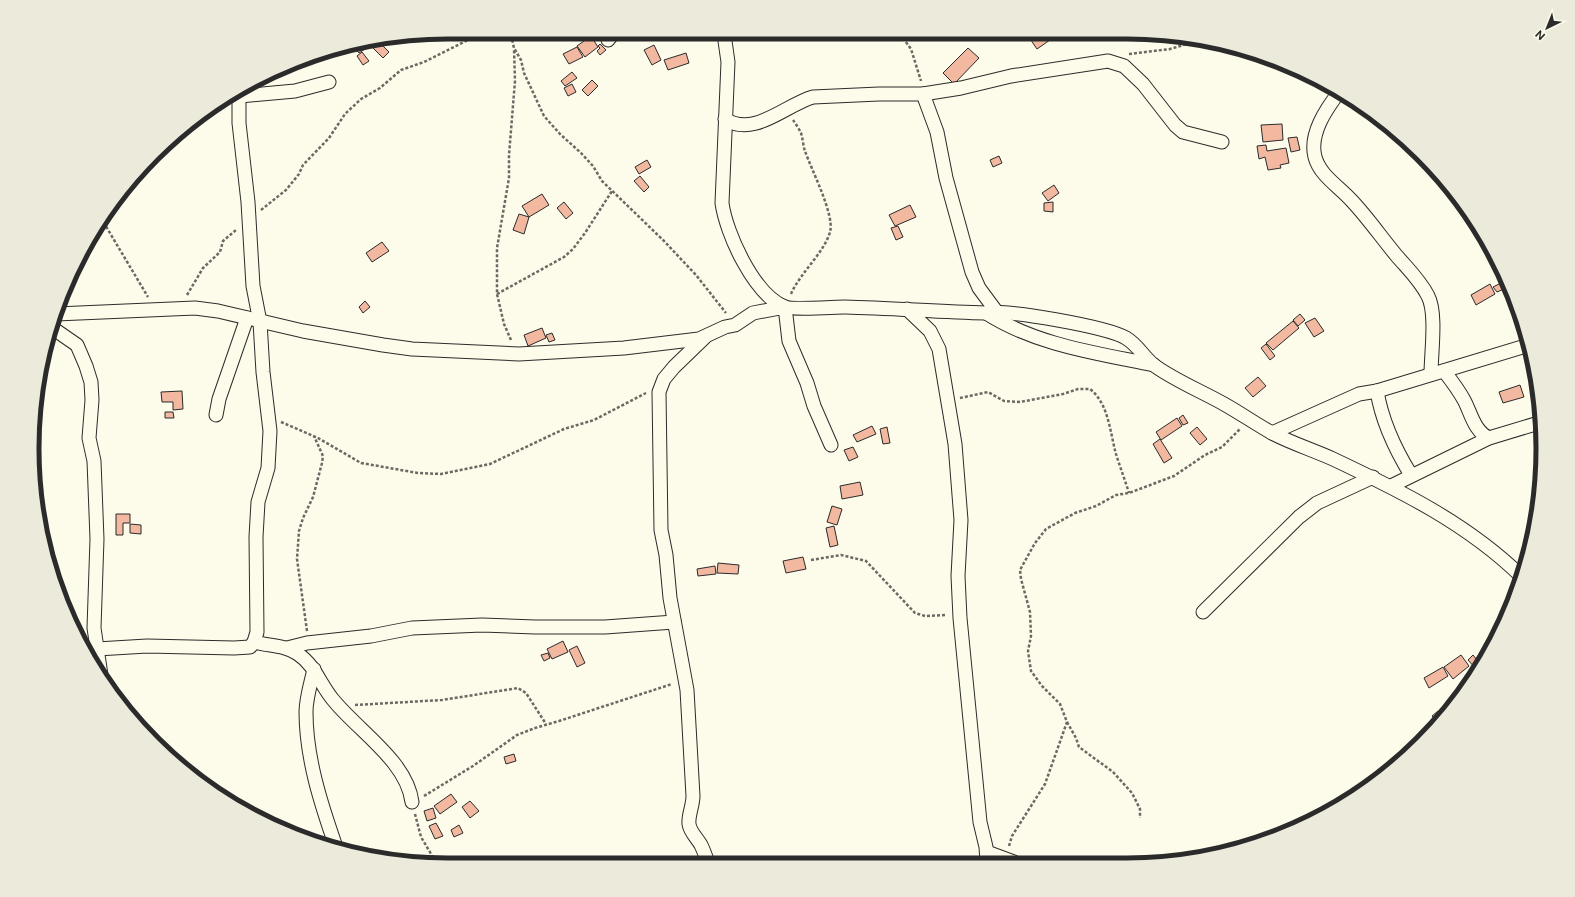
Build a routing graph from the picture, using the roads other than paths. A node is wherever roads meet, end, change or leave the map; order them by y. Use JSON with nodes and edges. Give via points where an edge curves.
{"nodes":[{"id":1,"x":725,"y":39,"type":"edge"},
{"id":2,"x":329,"y":82,"type":"dead end"},
{"id":3,"x":246,"y":93,"type":"edge"},
{"id":4,"x":925,"y":94,"type":"junction"},
{"id":5,"x":240,"y":97,"type":"edge"},
{"id":6,"x":1336,"y":97,"type":"edge"},
{"id":7,"x":725,"y":119,"type":"junction"},
{"id":8,"x":1222,"y":142,"type":"dead end"},
{"id":9,"x":785,"y":307,"type":"junction"},
{"id":10,"x":907,"y":309,"type":"junction"},
{"id":11,"x":991,"y":312,"type":"junction"},
{"id":12,"x":62,"y":314,"type":"edge"},
{"id":13,"x":246,"y":318,"type":"junction"},
{"id":14,"x":260,"y":322,"type":"junction"},
{"id":15,"x":57,"y":331,"type":"edge"},
{"id":16,"x":707,"y":335,"type":"junction"},
{"id":17,"x":1523,"y":346,"type":"edge"},
{"id":18,"x":1154,"y":365,"type":"junction"},
{"id":19,"x":1444,"y":371,"type":"junction"},
{"id":20,"x":1431,"y":374,"type":"junction"},
{"id":21,"x":1377,"y":391,"type":"junction"},
{"id":22,"x":216,"y":416,"type":"dead end"},
{"id":23,"x":1535,"y":424,"type":"edge"},
{"id":24,"x":1272,"y":433,"type":"junction"},
{"id":25,"x":1490,"y":438,"type":"junction"},
{"id":26,"x":832,"y":445,"type":"dead end"},
{"id":27,"x":1411,"y":475,"type":"junction"},
{"id":28,"x":1373,"y":477,"type":"junction"},
{"id":29,"x":1391,"y":486,"type":"junction"},
{"id":30,"x":1516,"y":572,"type":"edge"},
{"id":31,"x":1203,"y":612,"type":"dead end"},
{"id":32,"x":674,"y":622,"type":"junction"},
{"id":33,"x":254,"y":642,"type":"junction"},
{"id":34,"x":287,"y":648,"type":"junction"},
{"id":35,"x":97,"y":649,"type":"junction"},
{"id":36,"x":99,"y":661,"type":"edge"},
{"id":37,"x":314,"y":669,"type":"junction"},
{"id":38,"x":412,"y":802,"type":"road end"},
{"id":39,"x":334,"y":841,"type":"edge"},
{"id":40,"x":987,"y":857,"type":"edge"},
{"id":41,"x":706,"y":858,"type":"edge"}],
"edges":[{"from":1,"to":7,"type":"street","via":[[728,62]]},
{"from":2,"to":3,"type":"street","via":[[296,91]]},
{"from":4,"to":7,"type":"street","via":[[812,97],[750,124],[733,124]]},
{"from":4,"to":8,"type":"street","via":[[1010,76],[1108,61],[1124,66],[1143,84],[1175,126],[1183,132]]},
{"from":4,"to":11,"type":"street","via":[[972,272]]},
{"from":5,"to":14,"type":"street","via":[[239,123],[249,216],[253,286]]},
{"from":6,"to":20,"type":"street","via":[[1322,118],[1314,143],[1315,157],[1322,172],[1371,221],[1428,296],[1433,316]]},
{"from":7,"to":9,"type":"street","via":[[722,202],[724,215],[732,238],[750,273],[764,291]]},
{"from":9,"to":10,"type":"street"},
{"from":9,"to":16,"type":"street","via":[[753,313],[735,325],[725,326]]},
{"from":9,"to":26,"type":"street","via":[[789,341]]},
{"from":10,"to":11,"type":"street"},
{"from":10,"to":40,"type":"street","via":[[930,331],[939,349],[948,400],[960,513],[960,613],[980,822]]},
{"from":11,"to":18,"type":"street","via":[[1003,324],[1050,342]]},
{"from":11,"to":18,"type":"street","via":[[1056,320],[1111,332],[1126,338]]},
{"from":12,"to":13,"type":"street","via":[[202,309]]},
{"from":13,"to":14,"type":"street"},
{"from":13,"to":22,"type":"street","via":[[219,399]]},
{"from":14,"to":16,"type":"street","via":[[412,349],[519,354],[624,348],[699,339]]},
{"from":14,"to":33,"type":"street","via":[[271,446],[258,502],[258,624]]},
{"from":15,"to":35,"type":"street","via":[[77,345],[91,382],[89,438],[94,465],[97,539],[93,616]]},
{"from":16,"to":32,"type":"street","via":[[674,367],[659,392],[661,530]]},
{"from":17,"to":19,"type":"street"},
{"from":18,"to":24,"type":"street"},
{"from":19,"to":20,"type":"street"},
{"from":19,"to":25,"type":"street","via":[[1464,400],[1482,435]]},
{"from":20,"to":21,"type":"street"},
{"from":21,"to":24,"type":"street","via":[[1359,394]]},
{"from":21,"to":27,"type":"street","via":[[1381,414],[1396,451]]},
{"from":23,"to":25,"type":"street"},
{"from":24,"to":28,"type":"street"},
{"from":25,"to":27,"type":"street"},
{"from":27,"to":29,"type":"street"},
{"from":28,"to":29,"type":"street"},
{"from":28,"to":31,"type":"street","via":[[1317,502]]},
{"from":29,"to":30,"type":"street","via":[[1477,539]]},
{"from":32,"to":34,"type":"street","via":[[605,627],[482,625],[412,628]]},
{"from":32,"to":41,"type":"street","via":[[686,679],[693,796],[689,823]]},
{"from":33,"to":34,"type":"street"},
{"from":33,"to":35,"type":"street","via":[[250,647],[234,648],[147,646]]},
{"from":34,"to":37,"type":"street","via":[[299,654]]},
{"from":35,"to":36,"type":"street"},
{"from":37,"to":38,"type":"street","via":[[339,707],[382,749],[405,780]]},
{"from":37,"to":39,"type":"street","via":[[306,712],[309,747],[320,799]]}]}
